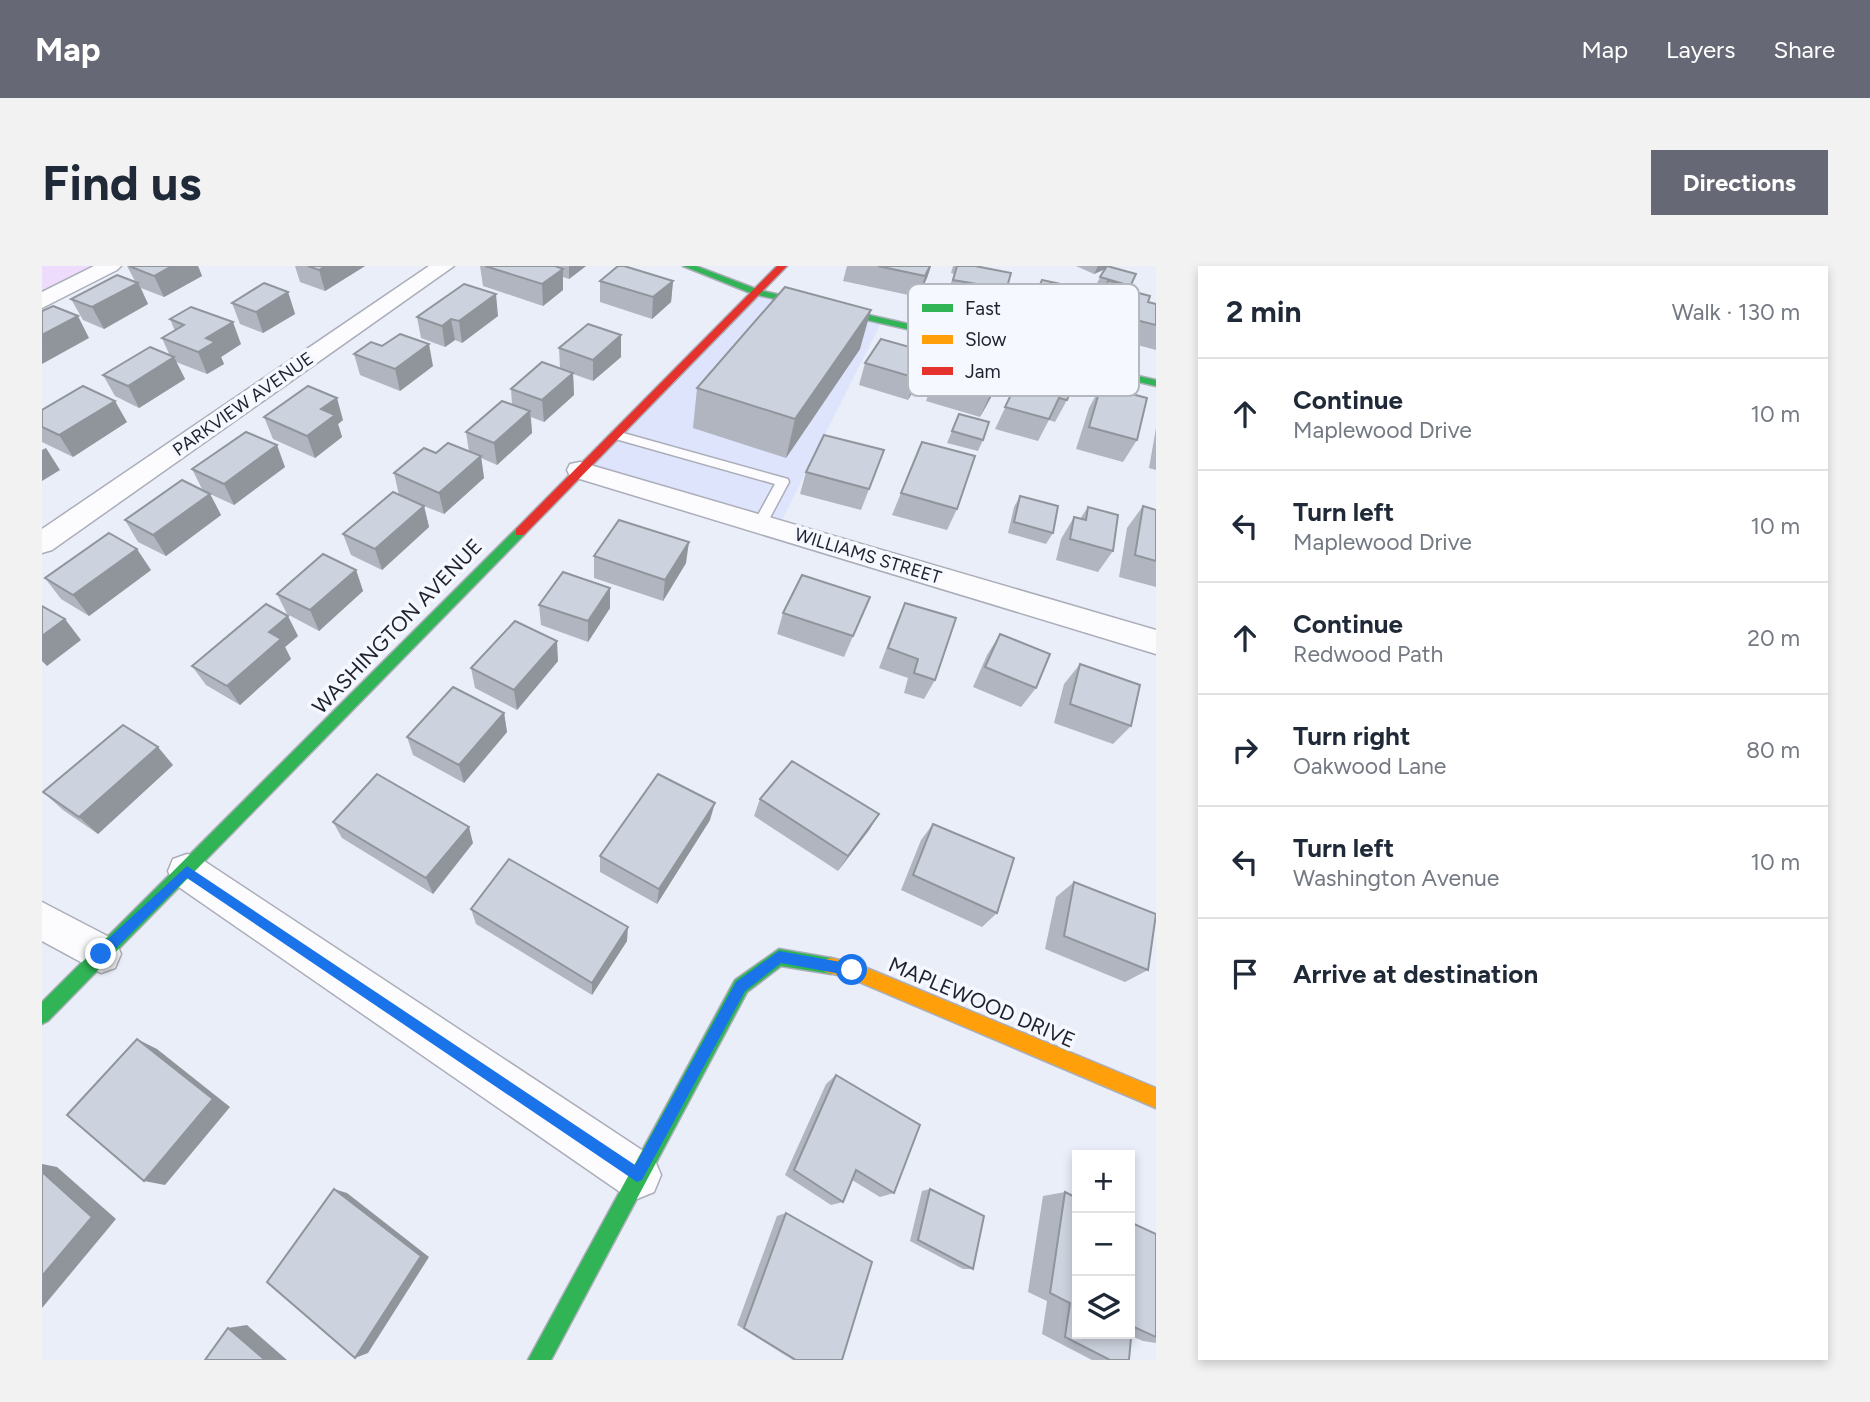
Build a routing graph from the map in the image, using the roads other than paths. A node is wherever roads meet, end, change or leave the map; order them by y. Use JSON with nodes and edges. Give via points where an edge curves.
{"nodes":[{"id":1,"x":110,"y":266,"type":"edge"},
{"id":2,"x":443,"y":266,"type":"edge"},
{"id":3,"x":688,"y":266,"type":"edge"},
{"id":4,"x":782,"y":266,"type":"edge"},
{"id":5,"x":756,"y":292,"type":"junction"},
{"id":6,"x":42,"y":301,"type":"edge"},
{"id":7,"x":908,"y":327,"type":"edge"},
{"id":8,"x":616,"y":435,"type":"junction"},
{"id":9,"x":580,"y":470,"type":"junction"},
{"id":10,"x":761,"y":524,"type":"junction"},
{"id":11,"x":42,"y":543,"type":"edge"},
{"id":12,"x":1156,"y":642,"type":"edge"},
{"id":13,"x":187,"y":871,"type":"junction"},
{"id":14,"x":42,"y":920,"type":"edge"},
{"id":15,"x":101,"y":954,"type":"junction"},
{"id":16,"x":42,"y":1015,"type":"edge"},
{"id":17,"x":1156,"y":1098,"type":"edge"},
{"id":18,"x":637,"y":1175,"type":"junction"},
{"id":19,"x":539,"y":1360,"type":"edge"}],
"edges":[{"from":1,"to":6,"type":"street"},
{"from":2,"to":11,"type":"street","name":"PARKVIEW AVENUE"},
{"from":3,"to":5,"type":"street"},
{"from":4,"to":5,"type":"street","name":"WASHINGTON AVENUE"},
{"from":5,"to":7,"type":"street"},
{"from":5,"to":8,"type":"street","name":"WASHINGTON AVENUE"},
{"from":8,"to":9,"type":"street","name":"WASHINGTON AVENUE"},
{"from":8,"to":10,"type":"lane","via":[[783,482]]},
{"from":9,"to":10,"type":"street","name":"WILLIAMS STREET"},
{"from":9,"to":13,"type":"street","name":"WASHINGTON AVENUE"},
{"from":10,"to":12,"type":"street","name":"WILLIAMS STREET"},
{"from":13,"to":15,"type":"street","name":"WASHINGTON AVENUE"},
{"from":13,"to":18,"type":"street"},
{"from":14,"to":15,"type":"street"},
{"from":15,"to":16,"type":"street","name":"WASHINGTON AVENUE"},
{"from":17,"to":18,"type":"street","name":"MAPLEWOOD DRIVE","via":[[852,970],[779,957],[741,986]]},
{"from":18,"to":19,"type":"street","name":"MAPLEWOOD DRIVE"}]}
